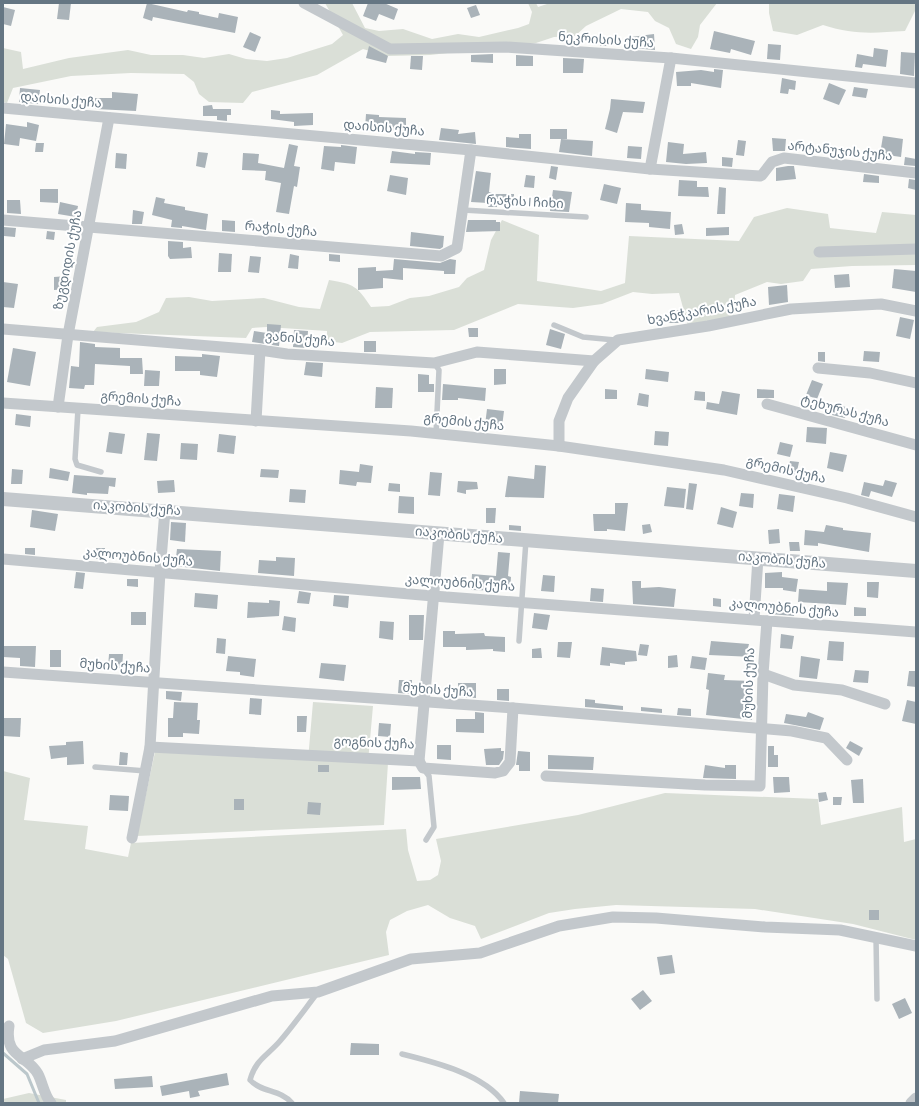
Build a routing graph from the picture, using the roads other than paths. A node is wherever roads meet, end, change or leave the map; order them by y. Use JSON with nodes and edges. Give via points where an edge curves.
{"nodes":[{"id":1,"x":304,"y":3,"type":"edge"},
{"id":2,"x":671,"y":58,"type":"junction"},
{"id":3,"x":916,"y":83,"type":"edge"},
{"id":4,"x":3,"y":108,"type":"edge"},
{"id":5,"x":110,"y":118,"type":"junction"},
{"id":6,"x":471,"y":150,"type":"junction"},
{"id":7,"x":650,"y":169,"type":"junction"},
{"id":8,"x":916,"y":173,"type":"edge"},
{"id":9,"x":463,"y":210,"type":"junction"},
{"id":10,"x":586,"y":216,"type":"dead end"},
{"id":11,"x":3,"y":220,"type":"edge"},
{"id":12,"x":88,"y":228,"type":"junction"},
{"id":13,"x":916,"y":249,"type":"edge"},
{"id":14,"x":819,"y":252,"type":"dead end"},
{"id":15,"x":916,"y":311,"type":"edge"},
{"id":16,"x":554,"y":325,"type":"dead end"},
{"id":17,"x":3,"y":329,"type":"edge"},
{"id":18,"x":68,"y":335,"type":"junction"},
{"id":19,"x":618,"y":340,"type":"junction"},
{"id":20,"x":260,"y":350,"type":"junction"},
{"id":21,"x":594,"y":361,"type":"junction"},
{"id":22,"x":434,"y":363,"type":"junction"},
{"id":23,"x":818,"y":368,"type":"dead end"},
{"id":24,"x":916,"y":382,"type":"edge"},
{"id":25,"x":3,"y":403,"type":"edge"},
{"id":26,"x":767,"y":404,"type":"dead end"},
{"id":27,"x":58,"y":407,"type":"junction"},
{"id":28,"x":78,"y":409,"type":"junction"},
{"id":29,"x":256,"y":421,"type":"junction"},
{"id":30,"x":436,"y":434,"type":"junction"},
{"id":31,"x":916,"y":445,"type":"edge"},
{"id":32,"x":559,"y":446,"type":"junction"},
{"id":33,"x":101,"y":472,"type":"dead end"},
{"id":34,"x":3,"y":499,"type":"edge"},
{"id":35,"x":165,"y":510,"type":"junction"},
{"id":36,"x":916,"y":517,"type":"edge"},
{"id":37,"x":439,"y":534,"type":"junction"},
{"id":38,"x":526,"y":540,"type":"junction"},
{"id":39,"x":758,"y":558,"type":"junction"},
{"id":40,"x":3,"y":559,"type":"edge"},
{"id":41,"x":916,"y":571,"type":"edge"},
{"id":42,"x":160,"y":572,"type":"junction"},
{"id":43,"x":433,"y":596,"type":"junction"},
{"id":44,"x":522,"y":602,"type":"junction"},
{"id":45,"x":754,"y":619,"type":"junction"},
{"id":46,"x":767,"y":621,"type":"junction"},
{"id":47,"x":916,"y":632,"type":"edge"},
{"id":48,"x":519,"y":642,"type":"dead end"},
{"id":49,"x":3,"y":672,"type":"edge"},
{"id":50,"x":763,"y":674,"type":"junction"},
{"id":51,"x":153,"y":682,"type":"junction"},
{"id":52,"x":425,"y":703,"type":"junction"},
{"id":53,"x":885,"y":704,"type":"dead end"},
{"id":54,"x":513,"y":708,"type":"junction"},
{"id":55,"x":762,"y":730,"type":"junction"},
{"id":56,"x":150,"y":747,"type":"junction"},
{"id":57,"x":847,"y":760,"type":"dead end"},
{"id":58,"x":421,"y":764,"type":"junction"},
{"id":59,"x":95,"y":767,"type":"dead end"},
{"id":60,"x":146,"y":771,"type":"junction"},
{"id":61,"x":546,"y":776,"type":"dead end"},
{"id":62,"x":132,"y":838,"type":"dead end"},
{"id":63,"x":426,"y":840,"type":"dead end"},
{"id":64,"x":876,"y":937,"type":"junction"},
{"id":65,"x":916,"y":946,"type":"edge"},
{"id":66,"x":318,"y":992,"type":"junction"},
{"id":67,"x":877,"y":999,"type":"dead end"},
{"id":68,"x":9,"y":1026,"type":"dead end"},
{"id":69,"x":402,"y":1054,"type":"dead end"},
{"id":70,"x":22,"y":1059,"type":"junction"},
{"id":71,"x":916,"y":1098,"type":"edge"},
{"id":72,"x":51,"y":1103,"type":"edge"},
{"id":73,"x":292,"y":1103,"type":"edge"},
{"id":74,"x":504,"y":1103,"type":"edge"},
{"id":75,"x":911,"y":1103,"type":"edge"}],
"edges":[{"from":1,"to":2,"type":"street","name":"ნეკრისის ქუჩა","via":[[390,49],[506,47]]},
{"from":2,"to":3,"type":"street","name":"ნეკრისის ქუჩა"},
{"from":2,"to":7,"type":"street"},
{"from":4,"to":5,"type":"street","name":"დაისის ქუჩა"},
{"from":5,"to":6,"type":"street","name":"დაისის ქუჩა"},
{"from":5,"to":12,"type":"street","name":"ზუგდიდის ქუჩა"},
{"from":6,"to":7,"type":"street","name":"დაისის ქუჩა"},
{"from":6,"to":9,"type":"street","name":"რაჭის ქუჩა"},
{"from":7,"to":8,"type":"street","name":"არტანუჯის ქუჩა","via":[[760,176],[772,162],[784,158]]},
{"from":9,"to":10,"type":"lane","name":"რაჭის I ჩიხი"},
{"from":9,"to":12,"type":"street","name":"რაჭის ქუჩა","via":[[457,248],[441,256]]},
{"from":11,"to":12,"type":"street","name":"რაჭის ქუჩა"},
{"from":12,"to":18,"type":"street","name":"ზუგდიდის ქუჩა"},
{"from":13,"to":14,"type":"street"},
{"from":15,"to":19,"type":"street","name":"ხვანჭკარის ქუჩა","via":[[881,304],[790,309],[708,326]]},
{"from":16,"to":19,"type":"lane","via":[[583,338]]},
{"from":17,"to":18,"type":"street","name":"ვანის ქუჩა"},
{"from":18,"to":20,"type":"street","name":"ვანის ქუჩა"},
{"from":18,"to":27,"type":"street","name":"ზუგდიდის ქუჩა"},
{"from":19,"to":21,"type":"street"},
{"from":20,"to":22,"type":"street","name":"ვანის ქუჩა"},
{"from":20,"to":29,"type":"street"},
{"from":21,"to":22,"type":"street","name":"ვანის ქუჩა","via":[[477,352]]},
{"from":21,"to":32,"type":"street","via":[[568,398],[559,421]]},
{"from":22,"to":30,"type":"lane","via":[[439,370]]},
{"from":23,"to":24,"type":"street","via":[[870,373]]},
{"from":25,"to":27,"type":"street","name":"გრემის ქუჩა"},
{"from":26,"to":31,"type":"street","name":"ტეხურას ქუჩა"},
{"from":27,"to":28,"type":"street","name":"გრემის ქუჩა"},
{"from":28,"to":29,"type":"street","name":"გრემის ქუჩა"},
{"from":28,"to":33,"type":"lane","via":[[75,459],[77,465]]},
{"from":29,"to":30,"type":"street","name":"გრემის ქუჩა"},
{"from":30,"to":32,"type":"street","name":"გრემის ქუჩა"},
{"from":32,"to":36,"type":"street","name":"გრემის ქუჩა","via":[[724,470],[847,498]]},
{"from":34,"to":35,"type":"street","name":"იაკობის ქუჩა"},
{"from":35,"to":37,"type":"street","name":"იაკობის ქუჩა"},
{"from":35,"to":42,"type":"street"},
{"from":37,"to":38,"type":"street","name":"იაკობის ქუჩა"},
{"from":37,"to":43,"type":"street","name":"გოგნის ქუჩა"},
{"from":38,"to":39,"type":"street","name":"იაკობის ქუჩა"},
{"from":38,"to":44,"type":"lane"},
{"from":39,"to":41,"type":"street","name":"იაკობის ქუჩა"},
{"from":39,"to":45,"type":"street"},
{"from":40,"to":42,"type":"street","name":"კალოუბნის ქუჩა"},
{"from":42,"to":43,"type":"street","name":"კალოუბნის ქუჩა"},
{"from":42,"to":51,"type":"street"},
{"from":43,"to":44,"type":"street","name":"კალოუბნის ქუჩა"},
{"from":43,"to":52,"type":"street","name":"გოგნის ქუჩა"},
{"from":44,"to":45,"type":"street","name":"კალოუბნის ქუჩა"},
{"from":44,"to":48,"type":"lane"},
{"from":45,"to":46,"type":"street","name":"კალოუბნის ქუჩა"},
{"from":46,"to":47,"type":"street","name":"კალოუბნის ქუჩა"},
{"from":46,"to":50,"type":"street","name":"მუხის ქუჩა"},
{"from":49,"to":51,"type":"street","name":"მუხის ქუჩა"},
{"from":50,"to":53,"type":"street","via":[[794,685],[842,690]]},
{"from":50,"to":55,"type":"street","name":"მუხის ქუჩა"},
{"from":51,"to":52,"type":"street","name":"მუხის ქუჩა"},
{"from":51,"to":56,"type":"street"},
{"from":52,"to":54,"type":"street","name":"მუხის ქუჩა"},
{"from":52,"to":58,"type":"street","name":"გოგნის ქუჩა"},
{"from":54,"to":55,"type":"street","name":"მუხის ქუჩა"},
{"from":54,"to":58,"type":"street","via":[[510,762],[504,771],[495,773]]},
{"from":55,"to":57,"type":"street","via":[[792,731],[826,738]]},
{"from":55,"to":61,"type":"street","via":[[760,786]]},
{"from":56,"to":58,"type":"street","name":"გოგნის ქუჩა"},
{"from":56,"to":60,"type":"street"},
{"from":58,"to":63,"type":"lane","via":[[429,776],[434,827]]},
{"from":59,"to":60,"type":"lane"},
{"from":60,"to":62,"type":"street"},
{"from":64,"to":65,"type":"street"},
{"from":64,"to":66,"type":"street","via":[[840,930],[613,917],[559,926],[480,953],[411,959]]},
{"from":64,"to":67,"type":"lane"},
{"from":66,"to":70,"type":"street","via":[[272,996],[115,1041],[44,1050]]},
{"from":66,"to":73,"type":"lane","via":[[279,1042],[262,1057],[253,1069],[250,1080],[256,1087],[288,1098]]},
{"from":68,"to":70,"type":"street","via":[[11,1047]]},
{"from":69,"to":74,"type":"lane","via":[[450,1066],[491,1089]]},
{"from":70,"to":72,"type":"street","via":[[35,1069]]},
{"from":71,"to":75,"type":"street"}]}
